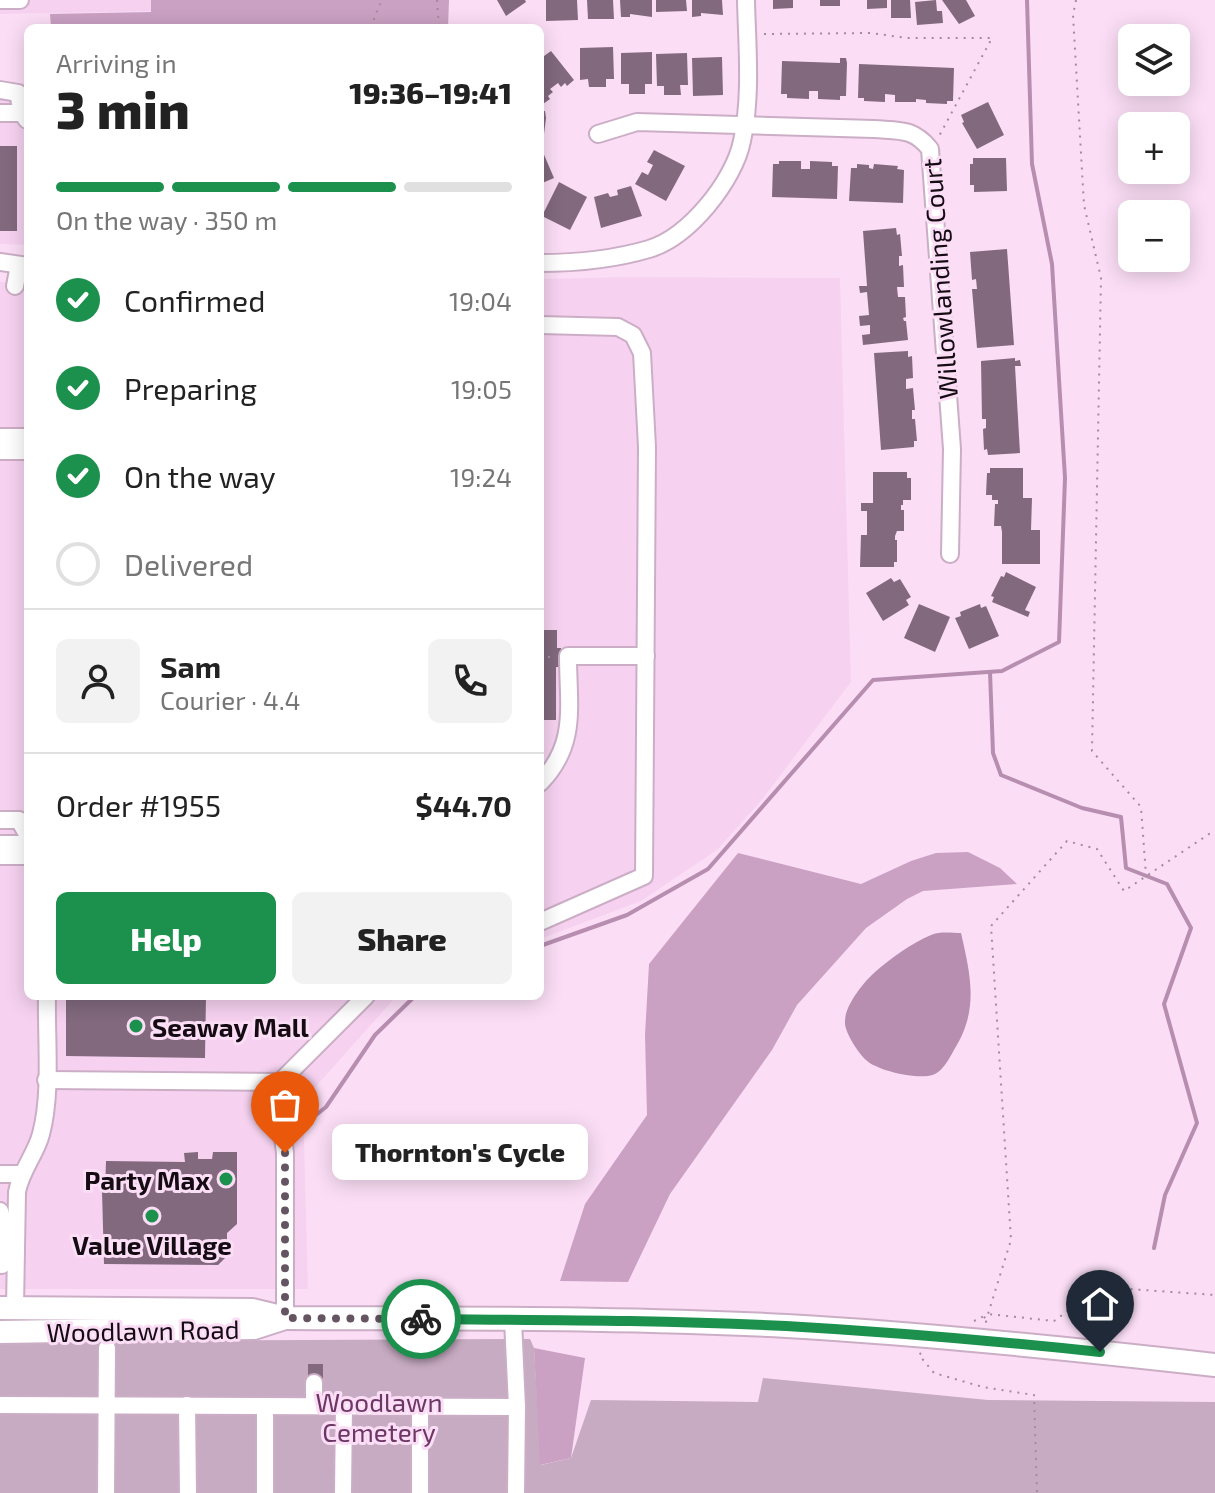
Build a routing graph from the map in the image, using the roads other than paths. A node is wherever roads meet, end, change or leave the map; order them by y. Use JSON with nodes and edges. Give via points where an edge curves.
{"nodes":[{"id":1,"x":0,"y":0,"type":"edge"},
{"id":2,"x":20,"y":0,"type":"edge"},
{"id":3,"x":746,"y":0,"type":"edge"},
{"id":4,"x":0,"y":90,"type":"edge"},
{"id":5,"x":0,"y":113,"type":"edge"},
{"id":6,"x":24,"y":114,"type":"edge"},
{"id":7,"x":24,"y":117,"type":"edge"},
{"id":8,"x":744,"y":125,"type":"junction"},
{"id":9,"x":598,"y":134,"type":"dead end"},
{"id":10,"x":0,"y":262,"type":"edge"},
{"id":11,"x":544,"y":263,"type":"edge"},
{"id":12,"x":24,"y":266,"type":"edge"},
{"id":13,"x":15,"y":286,"type":"dead end"},
{"id":14,"x":544,"y":325,"type":"edge"},
{"id":15,"x":0,"y":437,"type":"edge"},
{"id":16,"x":24,"y":437,"type":"edge"},
{"id":17,"x":0,"y":451,"type":"edge"},
{"id":18,"x":24,"y":451,"type":"edge"},
{"id":19,"x":950,"y":554,"type":"dead end"},
{"id":20,"x":646,"y":656,"type":"junction"},
{"id":21,"x":544,"y":778,"type":"edge"},
{"id":22,"x":0,"y":820,"type":"edge"},
{"id":23,"x":24,"y":829,"type":"edge"},
{"id":24,"x":0,"y":844,"type":"edge"},
{"id":25,"x":24,"y":849,"type":"edge"},
{"id":26,"x":24,"y":851,"type":"edge"},
{"id":27,"x":0,"y":856,"type":"edge"},
{"id":28,"x":544,"y":920,"type":"edge"},
{"id":29,"x":47,"y":1000,"type":"edge"},
{"id":30,"x":362,"y":1000,"type":"edge"},
{"id":31,"x":46,"y":1080,"type":"junction"},
{"id":32,"x":279,"y":1086,"type":"junction"},
{"id":33,"x":0,"y":1174,"type":"edge"},
{"id":34,"x":22,"y":1174,"type":"junction"},
{"id":35,"x":0,"y":1211,"type":"edge"},
{"id":36,"x":6,"y":1265,"type":"edge"},
{"id":37,"x":8,"y":1308,"type":"edge"},
{"id":38,"x":285,"y":1318,"type":"junction"},
{"id":39,"x":513,"y":1320,"type":"junction"},
{"id":40,"x":0,"y":1332,"type":"edge"},
{"id":41,"x":107,"y":1348,"type":"dead end"},
{"id":42,"x":1215,"y":1365,"type":"edge"},
{"id":43,"x":314,"y":1383,"type":"dead end"},
{"id":44,"x":314,"y":1404,"type":"junction"},
{"id":45,"x":0,"y":1405,"type":"edge"},
{"id":46,"x":106,"y":1405,"type":"junction"},
{"id":47,"x":187,"y":1405,"type":"junction"},
{"id":48,"x":265,"y":1406,"type":"junction"},
{"id":49,"x":344,"y":1406,"type":"junction"},
{"id":50,"x":420,"y":1407,"type":"junction"},
{"id":51,"x":517,"y":1407,"type":"junction"},
{"id":52,"x":106,"y":1493,"type":"edge"},
{"id":53,"x":188,"y":1493,"type":"edge"},
{"id":54,"x":265,"y":1493,"type":"edge"},
{"id":55,"x":343,"y":1493,"type":"edge"},
{"id":56,"x":420,"y":1493,"type":"edge"},
{"id":57,"x":516,"y":1493,"type":"edge"}],
"edges":[{"from":1,"to":2,"type":"street"},
{"from":3,"to":8,"type":"street"},
{"from":4,"to":6,"type":"street","via":[[18,93]]},
{"from":5,"to":7,"type":"street"},
{"from":8,"to":9,"type":"street","name":"Willowlanding Court","via":[[637,122]]},
{"from":8,"to":11,"type":"street","via":[[739,152],[724,182],[672,237],[650,248],[574,263]]},
{"from":8,"to":19,"type":"street","name":"Willowlanding Court","via":[[909,132],[930,149],[952,456]]},
{"from":10,"to":12,"type":"street"},
{"from":12,"to":13,"type":"street"},
{"from":14,"to":20,"type":"street","via":[[618,327],[633,335],[642,350]]},
{"from":15,"to":16,"type":"street"},
{"from":17,"to":18,"type":"street"},
{"from":20,"to":21,"type":"street","via":[[568,656],[567,741]]},
{"from":20,"to":28,"type":"street","via":[[644,876]]},
{"from":22,"to":23,"type":"street","via":[[19,820]]},
{"from":24,"to":25,"type":"street"},
{"from":26,"to":27,"type":"street"},
{"from":29,"to":31,"type":"street"},
{"from":30,"to":32,"type":"street"},
{"from":31,"to":32,"type":"street"},
{"from":31,"to":34,"type":"street","via":[[41,1136]]},
{"from":32,"to":38,"type":"street","via":[[285,1153]]},
{"from":33,"to":34,"type":"street"},
{"from":34,"to":36,"type":"street"},
{"from":35,"to":36,"type":"street"},
{"from":36,"to":37,"type":"street"},
{"from":37,"to":38,"type":"main road","name":"Woodlawn Road","via":[[252,1310]]},
{"from":38,"to":39,"type":"main road","name":"Woodlawn Road"},
{"from":38,"to":40,"type":"main road","name":"Woodlawn Road","via":[[254,1328]]},
{"from":39,"to":42,"type":"main road","name":"Woodlawn Road","via":[[757,1325],[947,1337]]},
{"from":39,"to":51,"type":"street"},
{"from":41,"to":46,"type":"street"},
{"from":43,"to":44,"type":"street"},
{"from":44,"to":48,"type":"street"},
{"from":44,"to":49,"type":"street"},
{"from":45,"to":46,"type":"street"},
{"from":46,"to":47,"type":"street"},
{"from":46,"to":52,"type":"street"},
{"from":47,"to":48,"type":"street"},
{"from":47,"to":53,"type":"street"},
{"from":48,"to":54,"type":"street"},
{"from":49,"to":50,"type":"street"},
{"from":49,"to":55,"type":"street"},
{"from":50,"to":51,"type":"street"},
{"from":50,"to":56,"type":"street"},
{"from":51,"to":57,"type":"street"}]}
